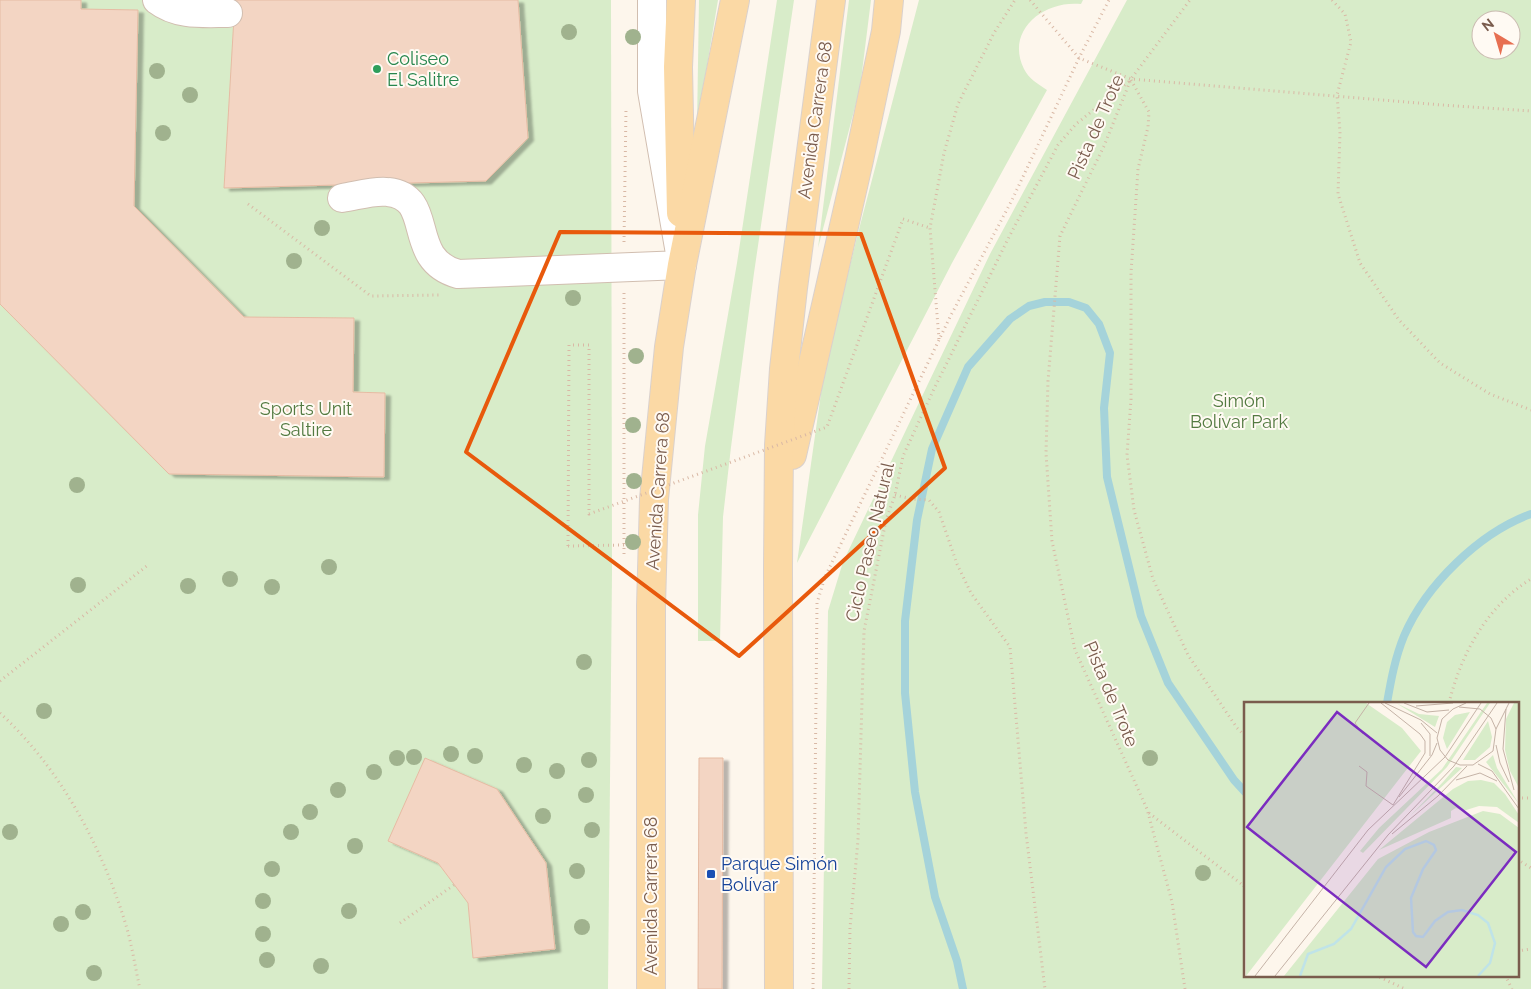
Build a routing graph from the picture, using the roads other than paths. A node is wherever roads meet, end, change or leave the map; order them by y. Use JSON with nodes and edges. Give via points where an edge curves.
{"nodes":[{"id":1,"x":158,"y":0,"type":"edge"},
{"id":2,"x":652,"y":0,"type":"edge"},
{"id":3,"x":680,"y":0,"type":"edge"},
{"id":4,"x":735,"y":0,"type":"edge"},
{"id":5,"x":832,"y":0,"type":"edge"},
{"id":6,"x":889,"y":0,"type":"edge"},
{"id":7,"x":228,"y":13,"type":"dead end"},
{"id":8,"x":342,"y":198,"type":"dead end"},
{"id":9,"x":682,"y":265,"type":"junction"},
{"id":10,"x":778,"y":517,"type":"junction"},
{"id":11,"x":651,"y":989,"type":"edge"},
{"id":12,"x":779,"y":989,"type":"edge"}],
"edges":[{"from":1,"to":7,"type":"lane","via":[[182,12]]},
{"from":2,"to":9,"type":"lane","via":[[652,91]]},
{"from":3,"to":9,"type":"main road","via":[[678,67]]},
{"from":4,"to":9,"type":"main road","name":"Avenida Carrera 68"},
{"from":5,"to":10,"type":"main road","name":"Avenida Carrera 68","via":[[784,369]]},
{"from":6,"to":10,"type":"main road","via":[[886,31],[859,160]]},
{"from":8,"to":9,"type":"lane","via":[[385,191],[405,197],[417,212],[431,257],[438,266],[458,274]]},
{"from":9,"to":11,"type":"main road","name":"Avenida Carrera 68","via":[[669,347],[654,499]]},
{"from":10,"to":12,"type":"main road","name":"Avenida Carrera 68"}]}
